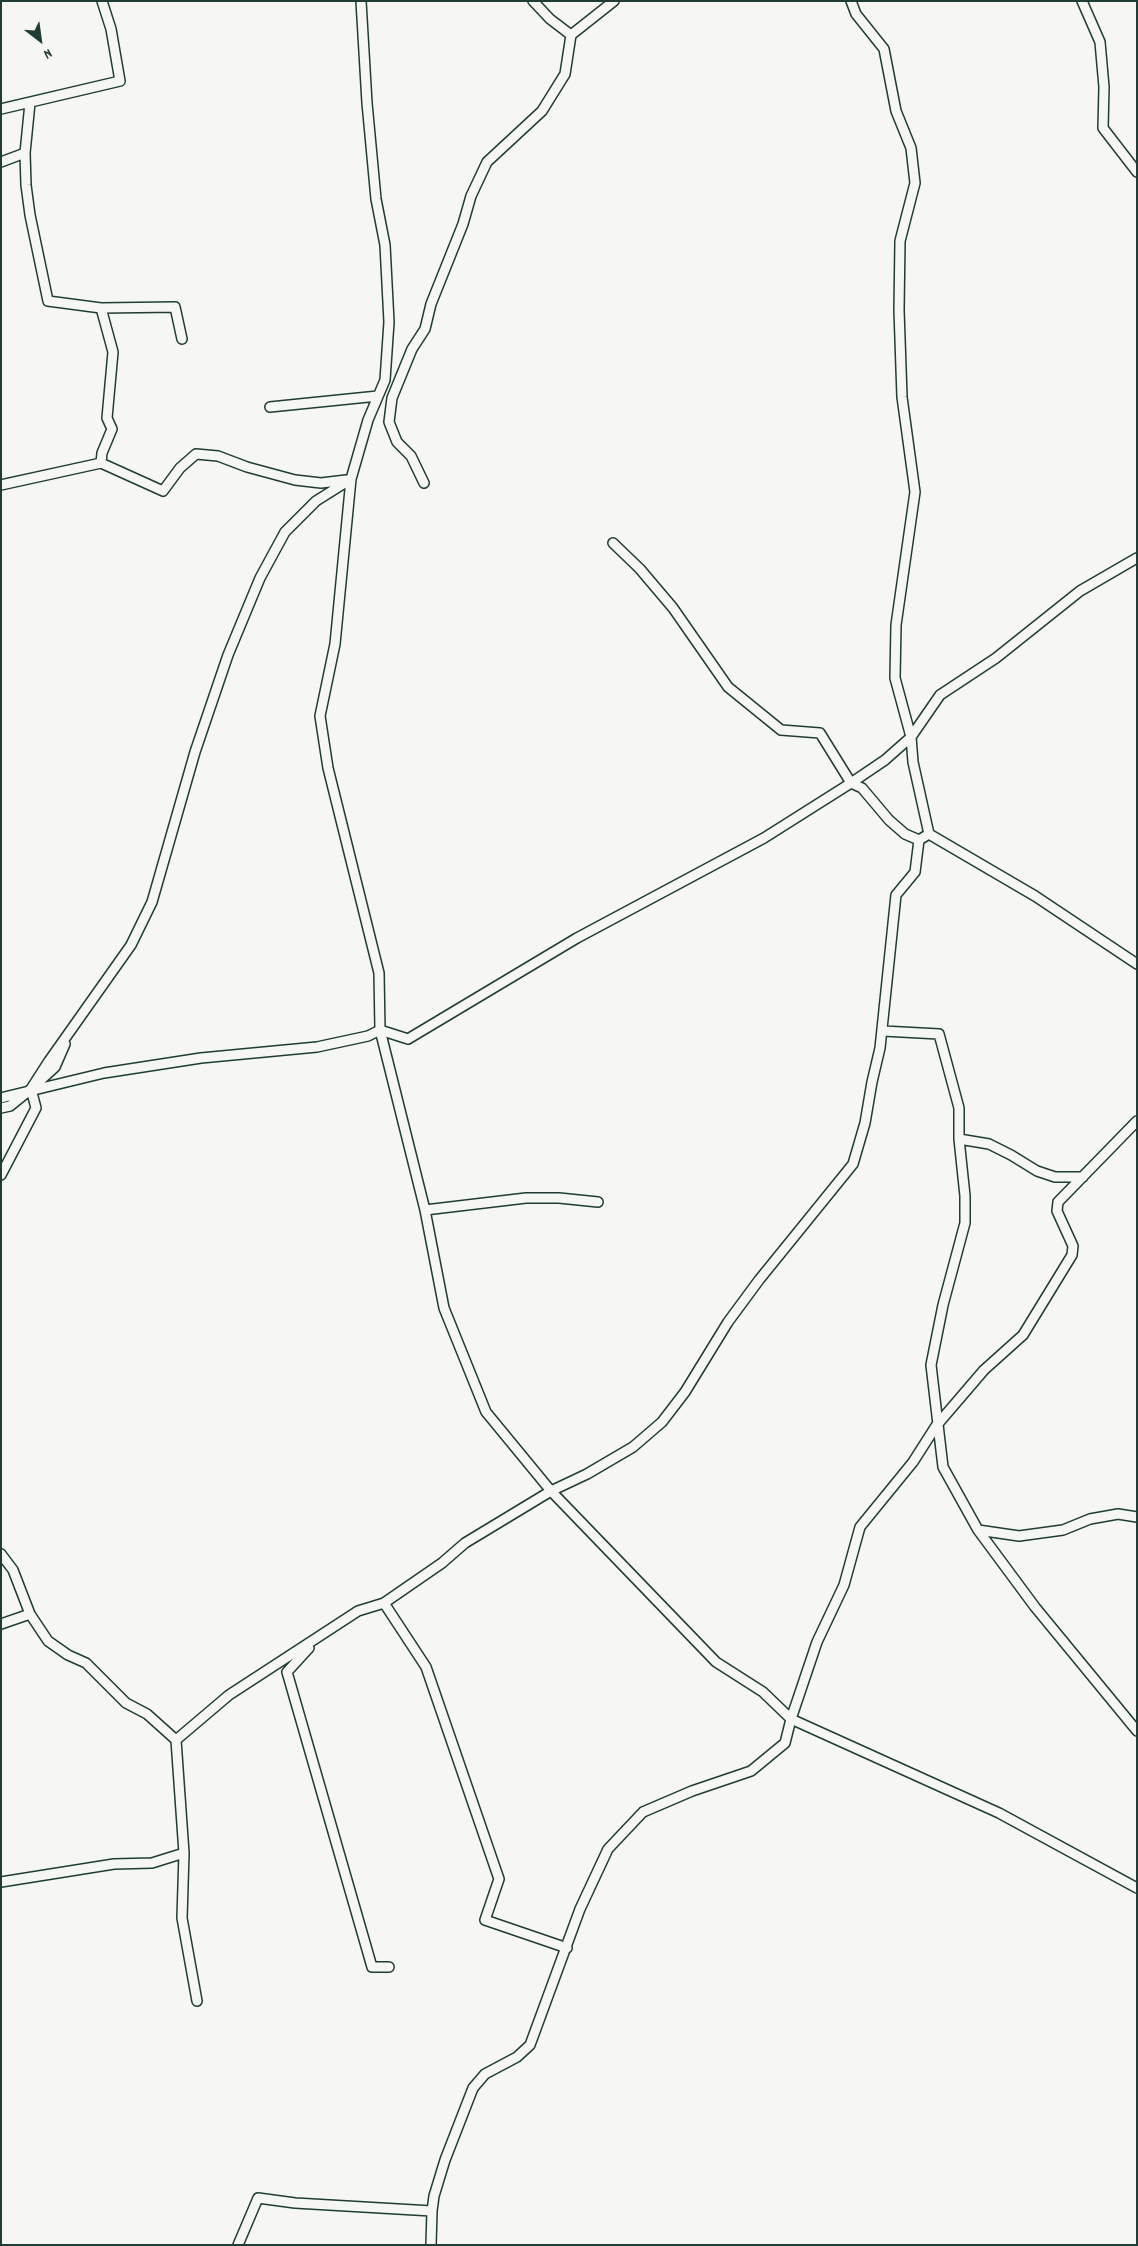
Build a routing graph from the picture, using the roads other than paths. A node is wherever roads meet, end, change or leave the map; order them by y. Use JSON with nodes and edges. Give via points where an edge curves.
{"nodes":[{"id":1,"x":102,"y":1,"type":"edge"},
{"id":2,"x":361,"y":1,"type":"edge"},
{"id":3,"x":532,"y":1,"type":"edge"},
{"id":4,"x":614,"y":1,"type":"edge"},
{"id":5,"x":851,"y":1,"type":"edge"},
{"id":6,"x":1082,"y":1,"type":"edge"},
{"id":7,"x":571,"y":35,"type":"junction"},
{"id":8,"x":30,"y":103,"type":"junction"},
{"id":9,"x":1,"y":109,"type":"edge"},
{"id":10,"x":25,"y":153,"type":"junction"},
{"id":11,"x":1,"y":162,"type":"edge"},
{"id":12,"x":1137,"y":172,"type":"edge"},
{"id":13,"x":101,"y":308,"type":"junction"},
{"id":14,"x":182,"y":339,"type":"dead end"},
{"id":15,"x":378,"y":396,"type":"junction"},
{"id":16,"x":270,"y":407,"type":"dead end"},
{"id":17,"x":101,"y":464,"type":"junction"},
{"id":18,"x":351,"y":479,"type":"junction"},
{"id":19,"x":424,"y":483,"type":"dead end"},
{"id":20,"x":1,"y":485,"type":"edge"},
{"id":21,"x":613,"y":544,"type":"dead end"},
{"id":22,"x":1137,"y":558,"type":"edge"},
{"id":23,"x":911,"y":737,"type":"junction"},
{"id":24,"x":850,"y":783,"type":"junction"},
{"id":25,"x":929,"y":834,"type":"junction"},
{"id":26,"x":919,"y":840,"type":"junction"},
{"id":27,"x":1137,"y":964,"type":"edge"},
{"id":28,"x":380,"y":1030,"type":"junction"},
{"id":29,"x":882,"y":1031,"type":"junction"},
{"id":30,"x":31,"y":1089,"type":"junction"},
{"id":31,"x":1,"y":1098,"type":"edge"},
{"id":32,"x":1,"y":1108,"type":"edge"},
{"id":33,"x":1137,"y":1121,"type":"edge"},
{"id":34,"x":959,"y":1139,"type":"junction"},
{"id":35,"x":1,"y":1175,"type":"edge"},
{"id":36,"x":1083,"y":1177,"type":"junction"},
{"id":37,"x":598,"y":1202,"type":"dead end"},
{"id":38,"x":425,"y":1210,"type":"junction"},
{"id":39,"x":936,"y":1426,"type":"junction"},
{"id":40,"x":551,"y":1491,"type":"junction"},
{"id":41,"x":1137,"y":1517,"type":"edge"},
{"id":42,"x":978,"y":1530,"type":"junction"},
{"id":43,"x":1,"y":1554,"type":"edge"},
{"id":44,"x":384,"y":1603,"type":"junction"},
{"id":45,"x":30,"y":1614,"type":"junction"},
{"id":46,"x":1,"y":1624,"type":"edge"},
{"id":47,"x":315,"y":1641,"type":"junction"},
{"id":48,"x":790,"y":1719,"type":"junction"},
{"id":49,"x":1137,"y":1731,"type":"edge"},
{"id":50,"x":176,"y":1740,"type":"junction"},
{"id":51,"x":184,"y":1854,"type":"junction"},
{"id":52,"x":1,"y":1882,"type":"edge"},
{"id":53,"x":1137,"y":1888,"type":"edge"},
{"id":54,"x":567,"y":1948,"type":"junction"},
{"id":55,"x":388,"y":1967,"type":"dead end"},
{"id":56,"x":197,"y":2001,"type":"dead end"},
{"id":57,"x":432,"y":2211,"type":"junction"},
{"id":58,"x":238,"y":2245,"type":"edge"},
{"id":59,"x":431,"y":2245,"type":"edge"}],
"edges":[{"from":1,"to":8,"type":"street","via":[[120,80]]},
{"from":2,"to":15,"type":"street","via":[[368,113],[389,303],[385,380]]},
{"from":3,"to":7,"type":"street"},
{"from":4,"to":7,"type":"street"},
{"from":5,"to":23,"type":"street","via":[[856,14],[884,49],[896,111],[911,148],[915,183],[900,241],[902,397],[915,492],[896,625],[895,678]]},
{"from":6,"to":12,"type":"street","via":[[1100,42],[1104,128]]},
{"from":7,"to":19,"type":"street","via":[[565,74],[542,111],[487,162],[471,196],[431,304],[425,329],[412,349],[392,398],[389,422],[397,442],[411,456]]},
{"from":8,"to":9,"type":"street"},
{"from":8,"to":10,"type":"street"},
{"from":10,"to":11,"type":"street"},
{"from":10,"to":13,"type":"street","via":[[30,214],[48,300]]},
{"from":13,"to":14,"type":"street","via":[[175,307]]},
{"from":13,"to":17,"type":"street","via":[[113,352],[107,418],[112,429]]},
{"from":15,"to":16,"type":"street"},
{"from":15,"to":18,"type":"street"},
{"from":17,"to":18,"type":"street","via":[[163,491],[180,468],[196,454],[218,456],[294,480],[321,483]]},
{"from":17,"to":20,"type":"street"},
{"from":18,"to":28,"type":"street","via":[[335,644],[320,716],[328,768],[379,973]]},
{"from":18,"to":30,"type":"street","via":[[316,501],[285,532],[260,578],[228,655],[195,752],[152,902],[131,945],[72,1028],[56,1067]]},
{"from":21,"to":24,"type":"street","via":[[640,569],[673,608],[728,687],[781,730],[820,733]]},
{"from":22,"to":23,"type":"street","via":[[1080,591],[996,658],[940,695]]},
{"from":23,"to":24,"type":"street","via":[[885,760]]},
{"from":23,"to":25,"type":"street","via":[[913,762]]},
{"from":24,"to":26,"type":"street","via":[[862,788],[905,834]]},
{"from":24,"to":28,"type":"street","via":[[764,838],[577,938],[408,1039]]},
{"from":25,"to":26,"type":"street"},
{"from":25,"to":27,"type":"street","via":[[1035,896]]},
{"from":26,"to":29,"type":"street","via":[[915,872],[896,895]]},
{"from":28,"to":30,"type":"street","via":[[368,1036],[317,1047],[201,1058],[104,1073]]},
{"from":28,"to":38,"type":"street"},
{"from":29,"to":34,"type":"street","via":[[938,1034],[959,1108]]},
{"from":29,"to":40,"type":"street","via":[[866,1123],[853,1164],[759,1280],[662,1422],[633,1447]]},
{"from":30,"to":31,"type":"street"},
{"from":30,"to":32,"type":"street","via":[[10,1106]]},
{"from":30,"to":35,"type":"street","via":[[36,1108]]},
{"from":33,"to":36,"type":"street"},
{"from":34,"to":36,"type":"street","via":[[989,1144],[1037,1171],[1055,1177]]},
{"from":34,"to":39,"type":"street","via":[[965,1223],[930,1365]]},
{"from":36,"to":39,"type":"street","via":[[1058,1202],[1057,1211],[1073,1246],[1072,1254],[1022,1335],[984,1370]]},
{"from":37,"to":38,"type":"street","via":[[526,1198]]},
{"from":38,"to":40,"type":"street","via":[[444,1308],[486,1412]]},
{"from":39,"to":42,"type":"street","via":[[943,1467]]},
{"from":39,"to":48,"type":"street","via":[[913,1462],[860,1527],[844,1585],[816,1642]]},
{"from":40,"to":44,"type":"street","via":[[465,1543],[442,1564]]},
{"from":40,"to":48,"type":"street","via":[[716,1662],[763,1692]]},
{"from":41,"to":42,"type":"street","via":[[1118,1514],[1090,1519],[1062,1530],[1019,1536]]},
{"from":42,"to":49,"type":"street","via":[[1035,1607]]},
{"from":43,"to":45,"type":"street","via":[[13,1570]]},
{"from":44,"to":47,"type":"street","via":[[358,1611]]},
{"from":44,"to":54,"type":"street","via":[[426,1668],[500,1879],[485,1920]]},
{"from":45,"to":46,"type":"street"},
{"from":45,"to":50,"type":"street","via":[[48,1641],[86,1663],[126,1703],[147,1714]]},
{"from":47,"to":50,"type":"street","via":[[229,1695]]},
{"from":47,"to":55,"type":"street","via":[[288,1672],[372,1966]]},
{"from":48,"to":53,"type":"street","via":[[999,1813]]},
{"from":48,"to":54,"type":"street","via":[[785,1742],[751,1771],[643,1812],[608,1849],[580,1908]]},
{"from":50,"to":51,"type":"street"},
{"from":51,"to":52,"type":"street","via":[[152,1863],[114,1864]]},
{"from":51,"to":56,"type":"street","via":[[182,1918]]},
{"from":54,"to":57,"type":"street","via":[[530,2045],[517,2057],[485,2074],[473,2088],[445,2160]]},
{"from":57,"to":58,"type":"street","via":[[258,2198]]},
{"from":57,"to":59,"type":"street"}]}
